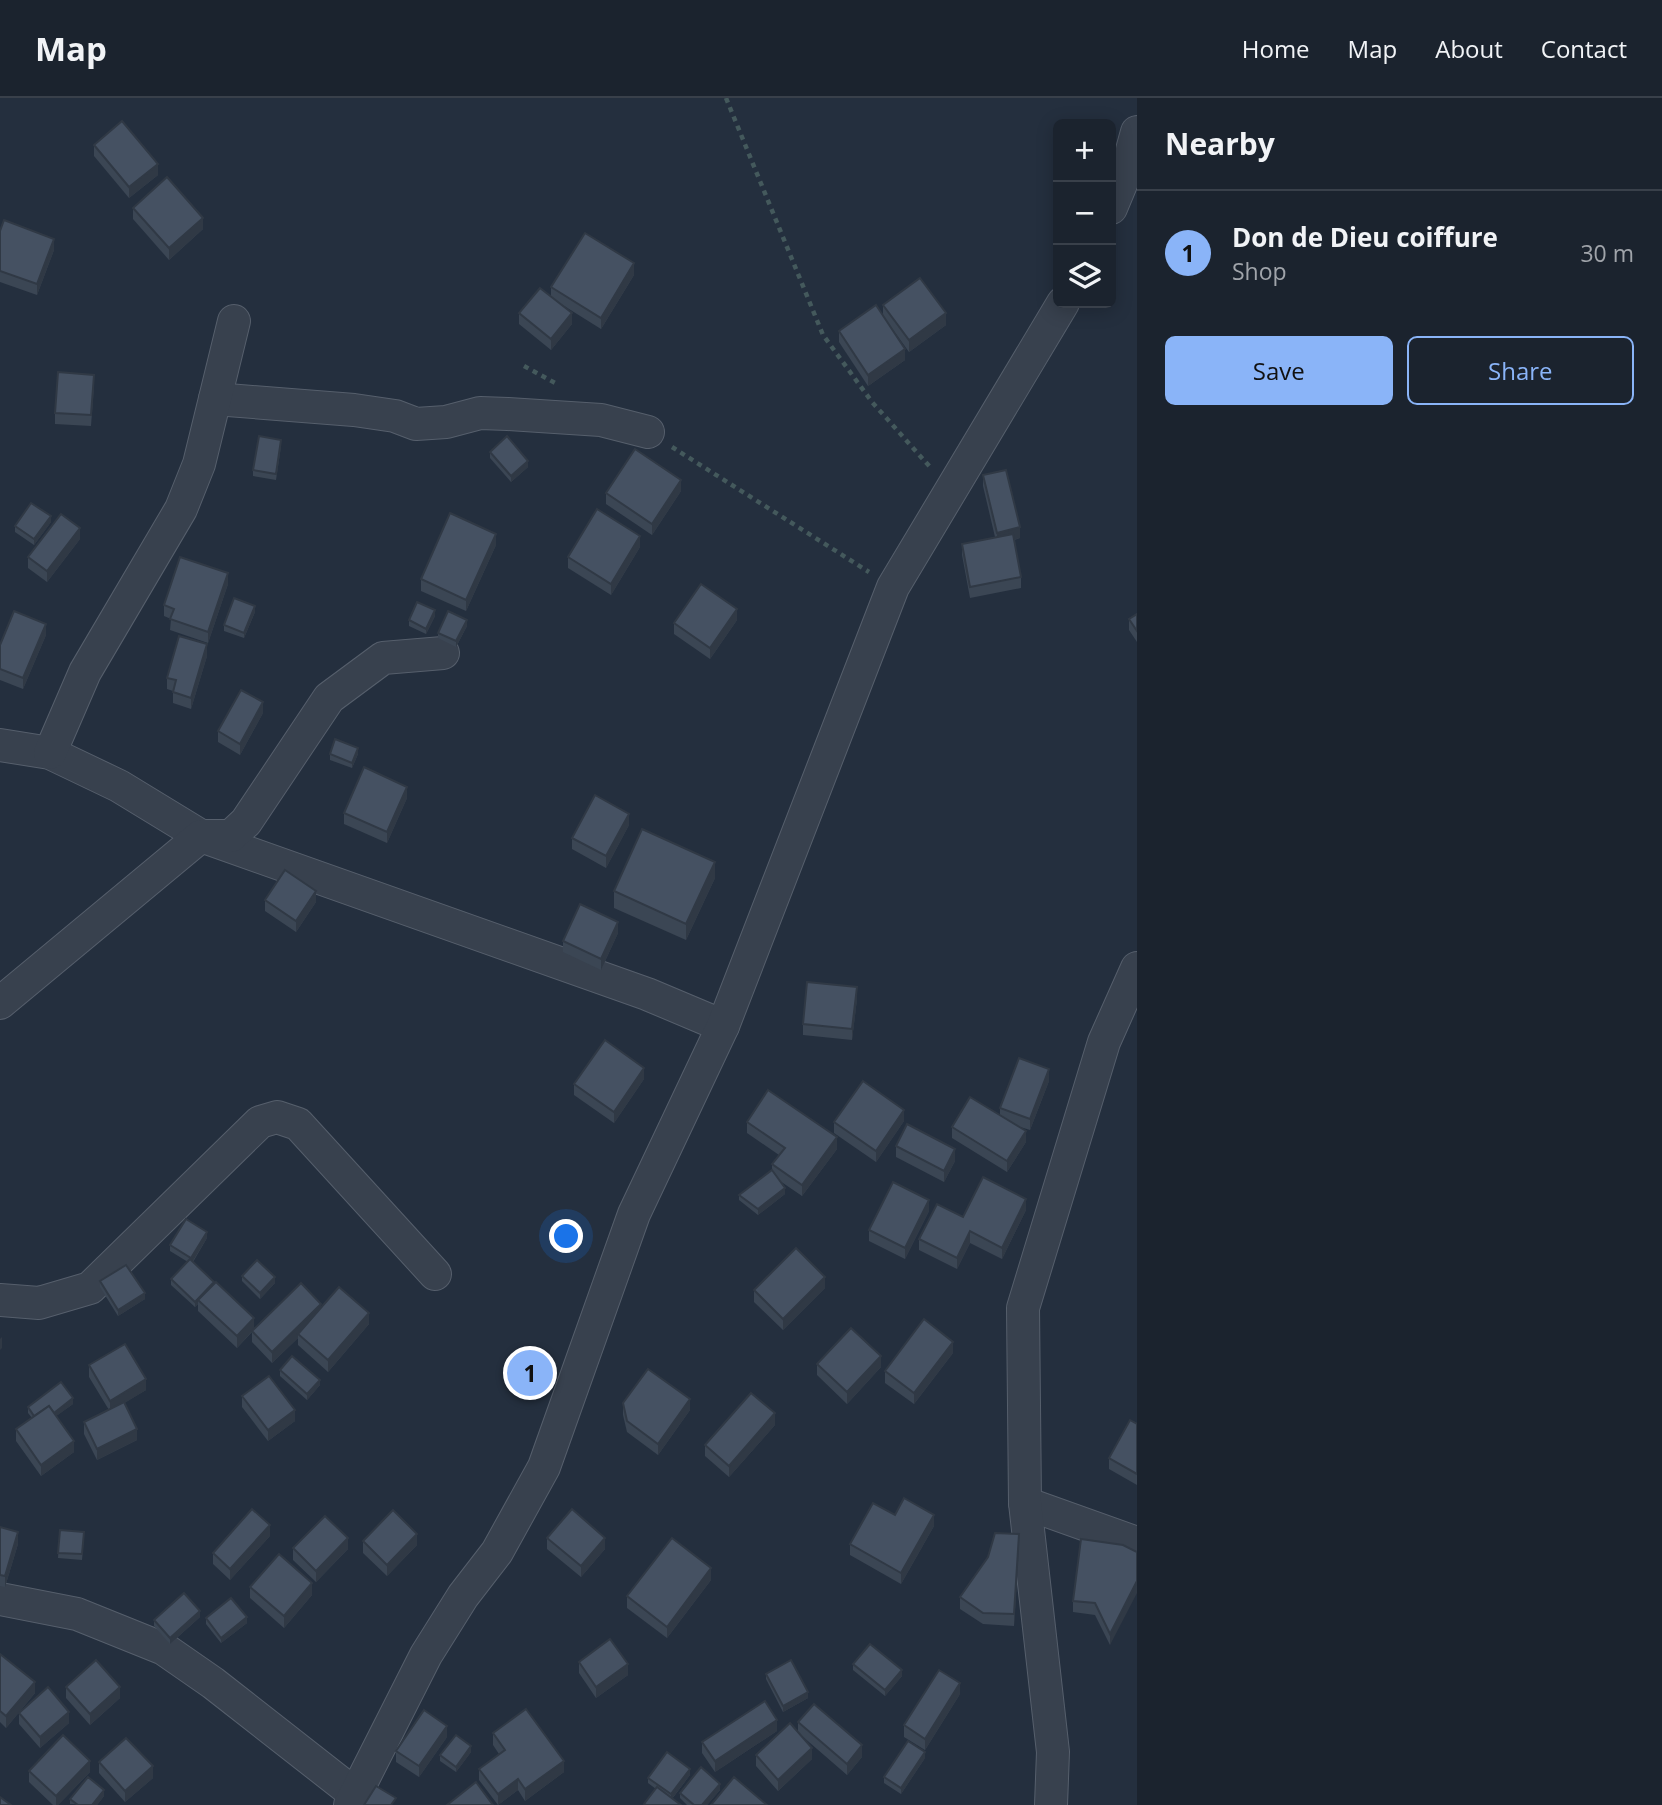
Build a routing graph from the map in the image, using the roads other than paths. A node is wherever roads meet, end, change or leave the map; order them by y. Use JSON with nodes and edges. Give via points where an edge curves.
{"nodes":[{"id":1,"x":1137,"y":132,"type":"edge"},
{"id":2,"x":1116,"y":196,"type":"edge"},
{"id":3,"x":1060,"y":308,"type":"edge"},
{"id":4,"x":234,"y":321,"type":"dead end"},
{"id":5,"x":215,"y":399,"type":"junction"},
{"id":6,"x":648,"y":432,"type":"road end"},
{"id":7,"x":443,"y":653,"type":"dead end"},
{"id":8,"x":0,"y":745,"type":"edge"},
{"id":9,"x":50,"y":753,"type":"junction"},
{"id":10,"x":201,"y":836,"type":"junction"},
{"id":11,"x":1137,"y":968,"type":"edge"},
{"id":12,"x":0,"y":1003,"type":"edge"},
{"id":13,"x":723,"y":1026,"type":"junction"},
{"id":14,"x":1137,"y":1036,"type":"edge"},
{"id":15,"x":1104,"y":1042,"type":"junction"},
{"id":16,"x":435,"y":1274,"type":"dead end"},
{"id":17,"x":0,"y":1300,"type":"edge"},
{"id":18,"x":1025,"y":1503,"type":"junction"},
{"id":19,"x":1137,"y":1543,"type":"edge"},
{"id":20,"x":0,"y":1599,"type":"edge"},
{"id":21,"x":353,"y":1800,"type":"edge"},
{"id":22,"x":1051,"y":1805,"type":"edge"}],
"edges":[{"from":1,"to":2,"type":"street"},
{"from":3,"to":13,"type":"street","via":[[893,587]]},
{"from":4,"to":5,"type":"street"},
{"from":5,"to":6,"type":"street","via":[[354,410],[416,424],[480,413],[601,420]]},
{"from":5,"to":9,"type":"street","via":[[199,464],[181,509],[85,672]]},
{"from":7,"to":10,"type":"street","via":[[383,658],[329,698],[246,822],[232,836]]},
{"from":8,"to":9,"type":"street"},
{"from":9,"to":10,"type":"street","via":[[119,786]]},
{"from":10,"to":12,"type":"street"},
{"from":10,"to":13,"type":"street","via":[[647,994]]},
{"from":11,"to":15,"type":"street"},
{"from":13,"to":21,"type":"street","via":[[634,1214],[544,1467],[497,1552],[426,1655]]},
{"from":14,"to":15,"type":"street"},
{"from":15,"to":18,"type":"street","via":[[1023,1308]]},
{"from":16,"to":17,"type":"street","via":[[298,1124],[277,1117],[260,1122],[90,1288],[39,1303]]},
{"from":18,"to":19,"type":"street"},
{"from":18,"to":22,"type":"street","via":[[1053,1752]]},
{"from":20,"to":21,"type":"street","via":[[77,1614],[164,1650],[213,1683]]}]}
